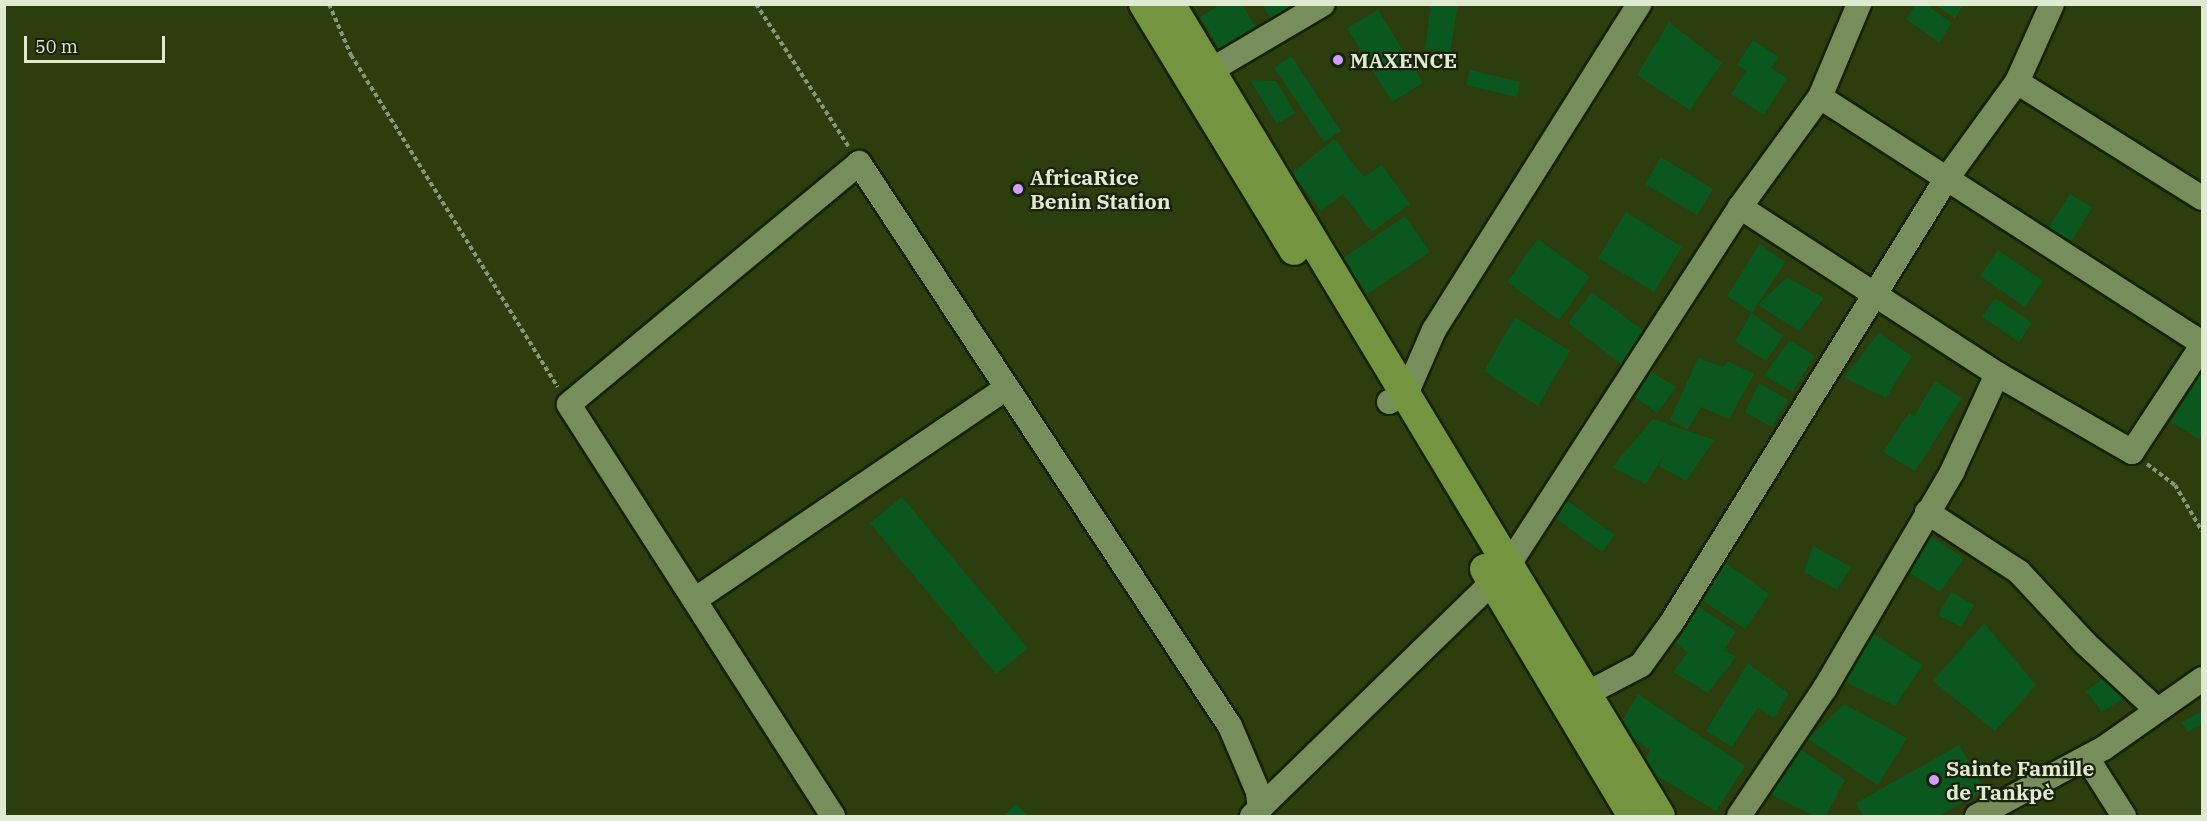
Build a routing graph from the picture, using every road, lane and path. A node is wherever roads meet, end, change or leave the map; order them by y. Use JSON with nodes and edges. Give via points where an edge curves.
{"nodes":[{"id":1,"x":329,"y":4,"type":"edge"},
{"id":2,"x":756,"y":4,"type":"edge"},
{"id":3,"x":1144,"y":4,"type":"edge"},
{"id":4,"x":1170,"y":4,"type":"edge"},
{"id":5,"x":1323,"y":4,"type":"edge"},
{"id":6,"x":1639,"y":4,"type":"edge"},
{"id":7,"x":1859,"y":4,"type":"edge"},
{"id":8,"x":2052,"y":4,"type":"edge"},
{"id":9,"x":1202,"y":77,"type":"junction"},
{"id":10,"x":2017,"y":82,"type":"junction"},
{"id":11,"x":1820,"y":97,"type":"junction"},
{"id":12,"x":859,"y":163,"type":"junction"},
{"id":13,"x":1945,"y":181,"type":"junction"},
{"id":14,"x":2202,"y":198,"type":"edge"},
{"id":15,"x":1740,"y":207,"type":"junction"},
{"id":16,"x":1874,"y":294,"type":"junction"},
{"id":17,"x":2202,"y":344,"type":"edge"},
{"id":18,"x":1997,"y":374,"type":"junction"},
{"id":19,"x":1007,"y":388,"type":"junction"},
{"id":20,"x":1398,"y":397,"type":"junction"},
{"id":21,"x":569,"y":404,"type":"junction"},
{"id":22,"x":2132,"y":452,"type":"junction"},
{"id":23,"x":1928,"y":512,"type":"junction"},
{"id":24,"x":2202,"y":531,"type":"edge"},
{"id":25,"x":1500,"y":576,"type":"junction"},
{"id":26,"x":696,"y":599,"type":"junction"},
{"id":27,"x":2202,"y":679,"type":"edge"},
{"id":28,"x":1578,"y":700,"type":"junction"},
{"id":29,"x":2156,"y":709,"type":"junction"},
{"id":30,"x":2087,"y":758,"type":"junction"},
{"id":31,"x":1256,"y":813,"type":"edge"},
{"id":32,"x":833,"y":816,"type":"edge"},
{"id":33,"x":1633,"y":816,"type":"edge"},
{"id":34,"x":1660,"y":816,"type":"edge"},
{"id":35,"x":1738,"y":816,"type":"edge"},
{"id":36,"x":1977,"y":816,"type":"edge"},
{"id":37,"x":2124,"y":816,"type":"edge"}],
"edges":[{"from":1,"to":21,"type":"path","via":[[351,55]]},
{"from":2,"to":12,"type":"path"},
{"from":3,"to":9,"type":"main road"},
{"from":4,"to":9,"type":"main road"},
{"from":5,"to":9,"type":"street"},
{"from":6,"to":20,"type":"street","via":[[1434,330]]},
{"from":7,"to":11,"type":"street"},
{"from":8,"to":10,"type":"street"},
{"from":9,"to":20,"type":"main road"},
{"from":10,"to":13,"type":"street"},
{"from":10,"to":14,"type":"street"},
{"from":11,"to":13,"type":"street"},
{"from":11,"to":15,"type":"street"},
{"from":12,"to":19,"type":"street"},
{"from":12,"to":21,"type":"street"},
{"from":13,"to":16,"type":"street"},
{"from":13,"to":17,"type":"street"},
{"from":15,"to":16,"type":"street"},
{"from":15,"to":25,"type":"street"},
{"from":16,"to":18,"type":"street"},
{"from":16,"to":28,"type":"street","via":[[1647,657],[1641,665]]},
{"from":17,"to":22,"type":"street"},
{"from":18,"to":22,"type":"street"},
{"from":18,"to":23,"type":"street","via":[[1982,414]]},
{"from":19,"to":26,"type":"street"},
{"from":19,"to":31,"type":"street","via":[[1230,726],[1258,792]]},
{"from":20,"to":25,"type":"main road"},
{"from":21,"to":26,"type":"street"},
{"from":22,"to":24,"type":"path","via":[[2175,485]]},
{"from":23,"to":29,"type":"street","via":[[2019,572],[2086,644]]},
{"from":23,"to":35,"type":"street","via":[[1820,697]]},
{"from":25,"to":28,"type":"main road"},
{"from":25,"to":31,"type":"street"},
{"from":26,"to":32,"type":"street"},
{"from":27,"to":29,"type":"street"},
{"from":28,"to":33,"type":"main road"},
{"from":28,"to":34,"type":"main road"},
{"from":29,"to":30,"type":"street"},
{"from":30,"to":36,"type":"street"},
{"from":30,"to":37,"type":"street"}]}
